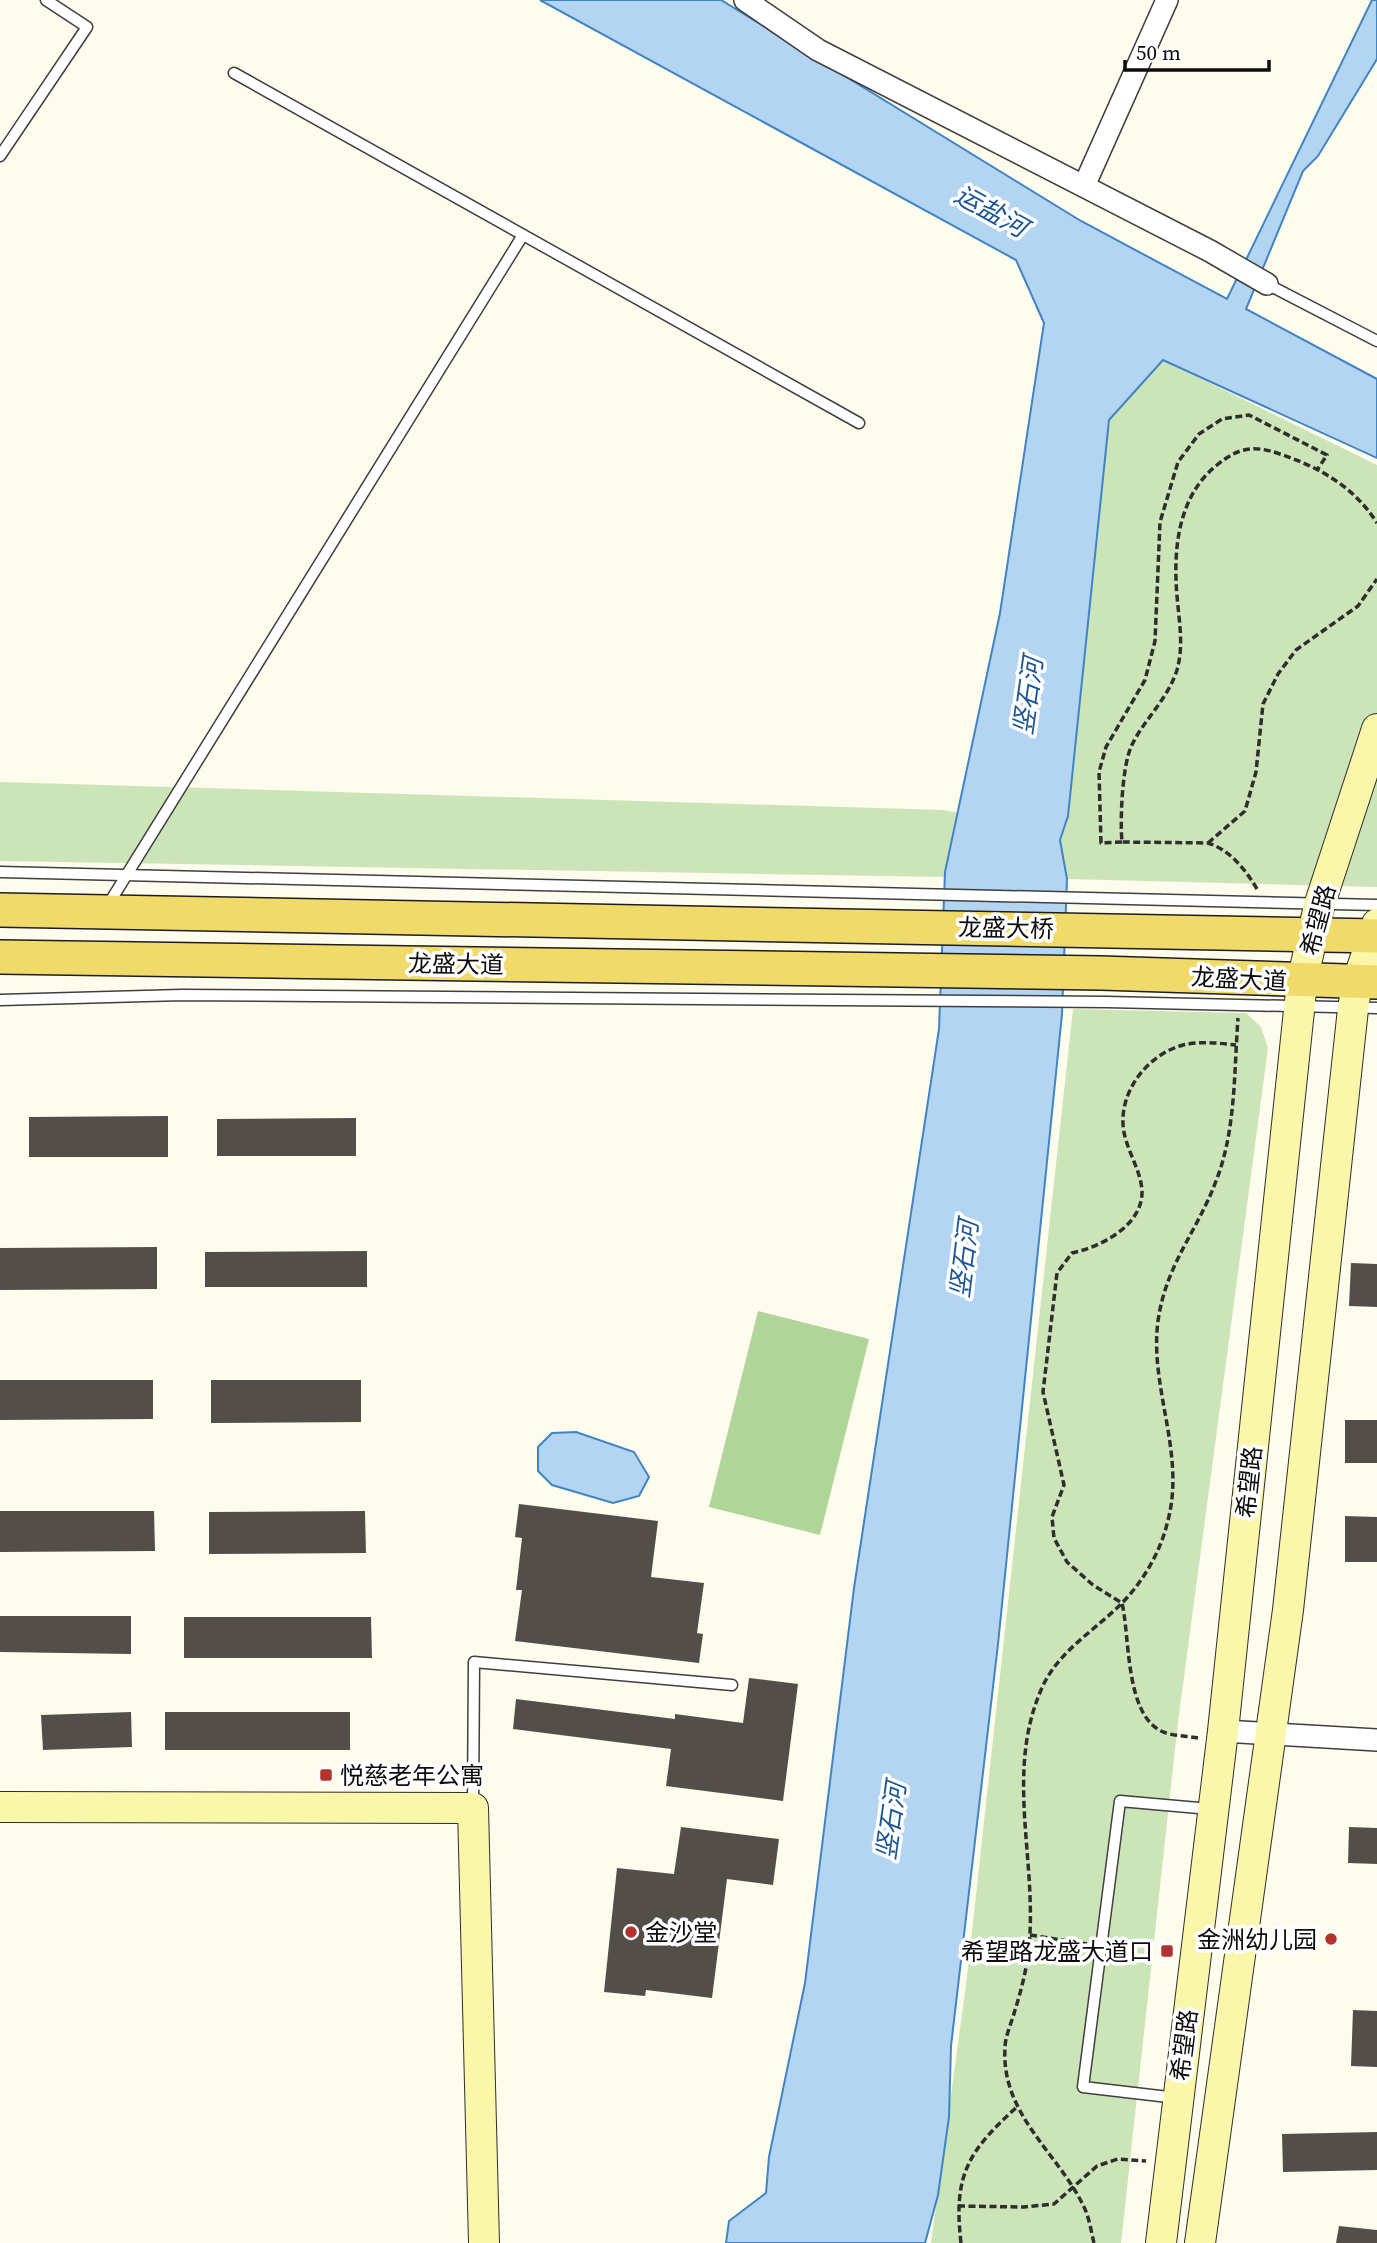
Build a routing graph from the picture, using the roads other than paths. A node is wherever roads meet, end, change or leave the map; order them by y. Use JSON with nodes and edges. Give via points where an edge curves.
{"nodes":[{"id":1,"x":46,"y":0,"type":"edge"},
{"id":2,"x":745,"y":0,"type":"edge"},
{"id":3,"x":1167,"y":0,"type":"edge"},
{"id":4,"x":234,"y":73,"type":"dead end"},
{"id":5,"x":0,"y":156,"type":"edge"},
{"id":6,"x":1084,"y":186,"type":"junction"},
{"id":7,"x":523,"y":235,"type":"junction"},
{"id":8,"x":1267,"y":284,"type":"joint"},
{"id":9,"x":1377,"y":341,"type":"edge"},
{"id":10,"x":859,"y":423,"type":"dead end"},
{"id":11,"x":1377,"y":729,"type":"edge"},
{"id":12,"x":0,"y":872,"type":"edge"},
{"id":13,"x":0,"y":910,"type":"edge"},
{"id":14,"x":104,"y":912,"type":"junction"},
{"id":15,"x":1315,"y":921,"type":"junction"},
{"id":16,"x":1376,"y":925,"type":"edge"},
{"id":17,"x":910,"y":927,"type":"joint"},
{"id":18,"x":1102,"y":929,"type":"joint"},
{"id":19,"x":0,"y":957,"type":"edge"},
{"id":20,"x":912,"y":971,"type":"joint"},
{"id":21,"x":1104,"y":988,"type":"junction"},
{"id":22,"x":1301,"y":995,"type":"junction"},
{"id":23,"x":1366,"y":996,"type":"edge"},
{"id":24,"x":0,"y":1000,"type":"edge"},
{"id":25,"x":732,"y":1685,"type":"dead end"},
{"id":26,"x":1269,"y":1735,"type":"junction"},
{"id":27,"x":1222,"y":1737,"type":"junction"},
{"id":28,"x":1377,"y":1740,"type":"edge"},
{"id":29,"x":0,"y":1807,"type":"edge"},
{"id":30,"x":473,"y":1808,"type":"junction"},
{"id":31,"x":1213,"y":1809,"type":"junction"},
{"id":32,"x":1177,"y":2098,"type":"junction"},
{"id":33,"x":484,"y":2243,"type":"edge"},
{"id":34,"x":1161,"y":2243,"type":"edge"},
{"id":35,"x":1200,"y":2243,"type":"edge"}],
"edges":[{"from":1,"to":5,"type":"lane","via":[[87,27]]},
{"from":2,"to":6,"type":"street","via":[[818,50]]},
{"from":3,"to":6,"type":"street"},
{"from":4,"to":7,"type":"lane"},
{"from":6,"to":8,"type":"street"},
{"from":7,"to":10,"type":"lane"},
{"from":7,"to":14,"type":"lane"},
{"from":8,"to":9,"type":"lane"},
{"from":11,"to":15,"type":"main road","name":"希望路"},
{"from":12,"to":15,"type":"lane","via":[[1121,896],[1265,903]]},
{"from":13,"to":14,"type":"main road","name":"龙盛大道"},
{"from":14,"to":17,"type":"main road","name":"龙盛大道"},
{"from":15,"to":16,"type":"main road","name":"龙盛大道"},
{"from":15,"to":18,"type":"main road","name":"龙盛大道"},
{"from":15,"to":22,"type":"main road","name":"希望路"},
{"from":16,"to":23,"type":"main road","name":"希望路"},
{"from":17,"to":18,"type":"main road","name":"龙盛大桥"},
{"from":19,"to":20,"type":"main road","name":"龙盛大道"},
{"from":20,"to":21,"type":"main road","name":"龙盛大桥"},
{"from":21,"to":22,"type":"main road","name":"龙盛大道"},
{"from":21,"to":22,"type":"lane","via":[[1239,1005]]},
{"from":21,"to":24,"type":"lane","via":[[921,1003],[182,995]]},
{"from":22,"to":23,"type":"main road","name":"龙盛大道"},
{"from":22,"to":27,"type":"main road","name":"希望路"},
{"from":23,"to":26,"type":"main road","name":"希望路"},
{"from":25,"to":30,"type":"lane","via":[[474,1662]]},
{"from":26,"to":27,"type":"street"},
{"from":26,"to":28,"type":"street"},
{"from":26,"to":35,"type":"main road","name":"希望路"},
{"from":27,"to":31,"type":"main road","name":"希望路"},
{"from":29,"to":30,"type":"main road"},
{"from":30,"to":33,"type":"main road"},
{"from":31,"to":32,"type":"main road","name":"希望路"},
{"from":31,"to":32,"type":"lane","via":[[1119,1801],[1083,2087]]},
{"from":32,"to":34,"type":"main road","name":"希望路"}]}
